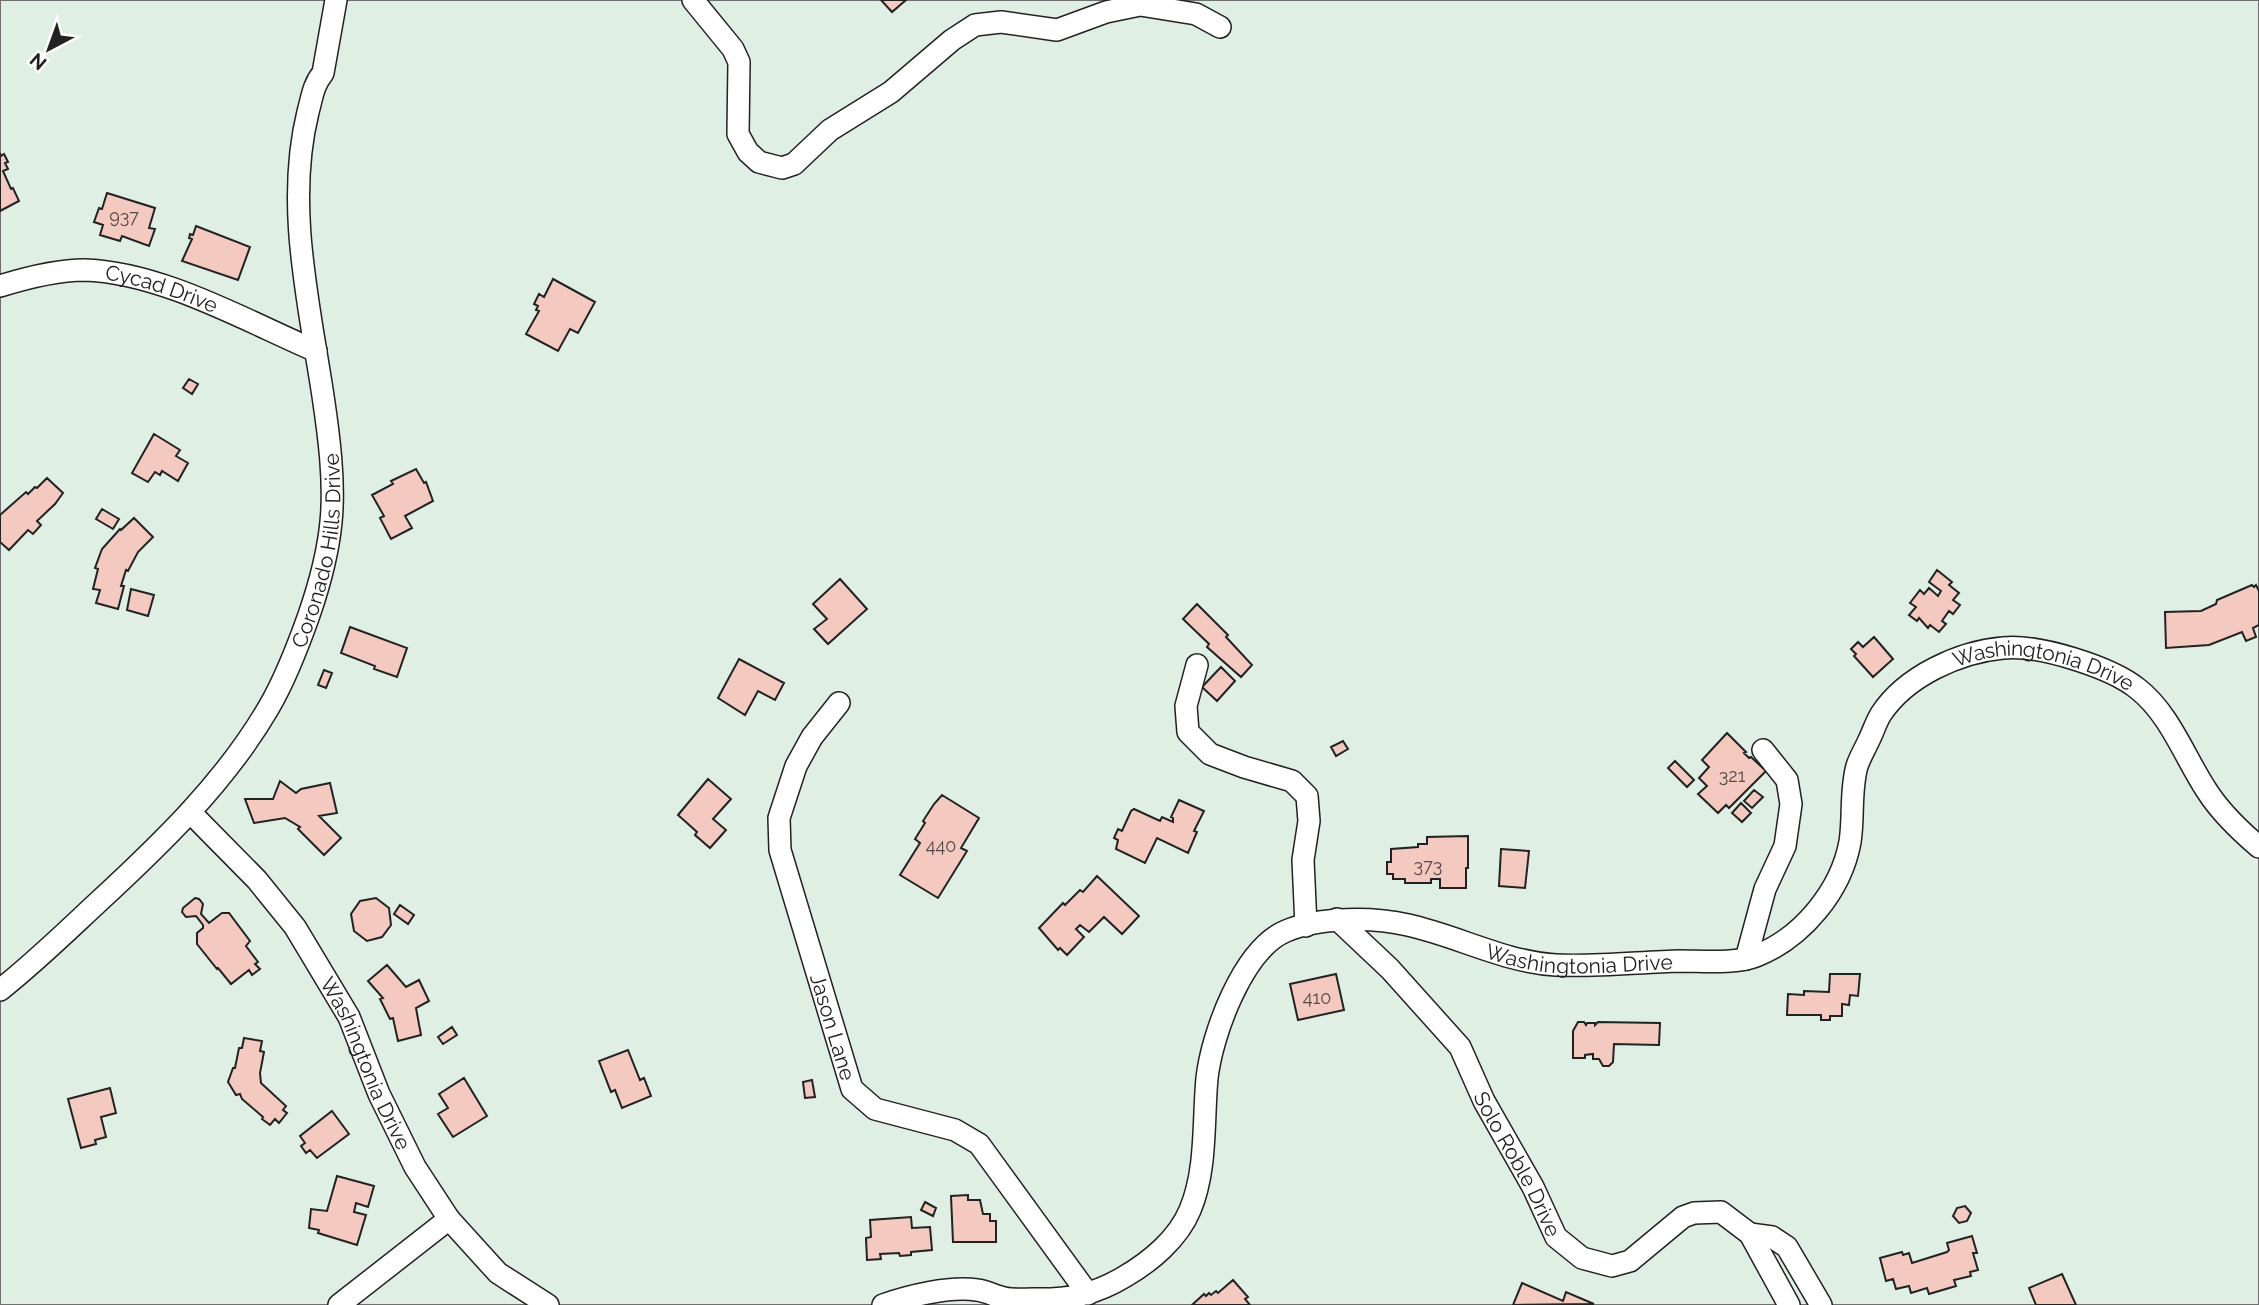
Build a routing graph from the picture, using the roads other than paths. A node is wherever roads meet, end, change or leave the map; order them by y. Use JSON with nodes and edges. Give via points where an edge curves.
{"nodes":[{"id":1,"x":336,"y":0,"type":"edge"},
{"id":2,"x":693,"y":0,"type":"edge"},
{"id":3,"x":1220,"y":27,"type":"dead end"},
{"id":4,"x":0,"y":286,"type":"edge"},
{"id":5,"x":316,"y":351,"type":"junction"},
{"id":6,"x":1197,"y":665,"type":"dead end"},
{"id":7,"x":839,"y":703,"type":"dead end"},
{"id":8,"x":1763,"y":750,"type":"dead end"},
{"id":9,"x":190,"y":812,"type":"junction"},
{"id":10,"x":2259,"y":847,"type":"edge"},
{"id":11,"x":1337,"y":919,"type":"junction"},
{"id":12,"x":1306,"y":926,"type":"junction"},
{"id":13,"x":1746,"y":959,"type":"junction"},
{"id":14,"x":0,"y":990,"type":"edge"},
{"id":15,"x":449,"y":1219,"type":"junction"},
{"id":16,"x":1750,"y":1234,"type":"junction"},
{"id":17,"x":1088,"y":1294,"type":"junction"},
{"id":18,"x":339,"y":1305,"type":"edge"},
{"id":19,"x":548,"y":1305,"type":"edge"},
{"id":20,"x":883,"y":1305,"type":"edge"},
{"id":21,"x":1789,"y":1305,"type":"edge"},
{"id":22,"x":1821,"y":1305,"type":"edge"}],
"edges":[{"from":1,"to":5,"type":"street","name":"Coronado Hills Drive","via":[[323,73],[316,82],[304,127],[299,183],[300,237]]},
{"from":2,"to":3,"type":"street","via":[[739,62],[737,134],[759,162],[782,168],[794,164],[830,130],[891,92],[975,25],[1001,22],[1057,30],[1140,5],[1196,14]]},
{"from":4,"to":5,"type":"street","name":"Cycad Drive","via":[[82,270],[121,273],[161,285]]},
{"from":5,"to":9,"type":"street","name":"Coronado Hills Drive","via":[[330,445],[331,509],[317,590],[270,706],[238,755]]},
{"from":6,"to":12,"type":"street","via":[[1186,706],[1188,733],[1210,754],[1292,781],[1307,796],[1309,821],[1303,860]]},
{"from":7,"to":17,"type":"street","name":"Jason Lane","via":[[796,766],[779,818],[780,850],[852,1088],[875,1109],[955,1130],[979,1144]]},
{"from":8,"to":13,"type":"street","via":[[1787,780],[1791,804],[1785,846],[1765,889]]},
{"from":9,"to":14,"type":"street","name":"Coronado Hills Drive"},
{"from":9,"to":15,"type":"street","name":"Washingtonia Drive","via":[[257,880],[295,927],[349,1017],[379,1094],[415,1167]]},
{"from":10,"to":13,"type":"street","name":"Washingtonia Drive","via":[[2208,794],[2155,704],[2133,685],[2057,653],[2017,646],[1983,650],[1952,659],[1903,689],[1882,714],[1857,765],[1850,841],[1840,876],[1812,917],[1777,946]]},
{"from":11,"to":12,"type":"street","name":"Washingtonia Drive"},
{"from":11,"to":13,"type":"street","name":"Washingtonia Drive","via":[[1406,924],[1502,955],[1554,965]]},
{"from":11,"to":16,"type":"street","name":"Solo Roble Drive","via":[[1390,969],[1460,1047],[1556,1237],[1581,1258],[1612,1266],[1630,1261],[1683,1217],[1695,1213],[1721,1212]]},
{"from":12,"to":17,"type":"street","name":"Washingtonia Drive","via":[[1283,932],[1257,953],[1242,972],[1222,1019],[1208,1070],[1200,1177],[1189,1212],[1151,1259]]},
{"from":15,"to":18,"type":"street"},
{"from":15,"to":19,"type":"street","name":"Washingtonia Drive","via":[[498,1273]]},
{"from":16,"to":21,"type":"street","name":"Solo Roble Drive"},
{"from":16,"to":22,"type":"street","via":[[1772,1237],[1787,1247]]},
{"from":17,"to":20,"type":"street","name":"Washingtonia Drive","via":[[1065,1300],[1007,1299],[977,1290],[937,1291]]}]}
